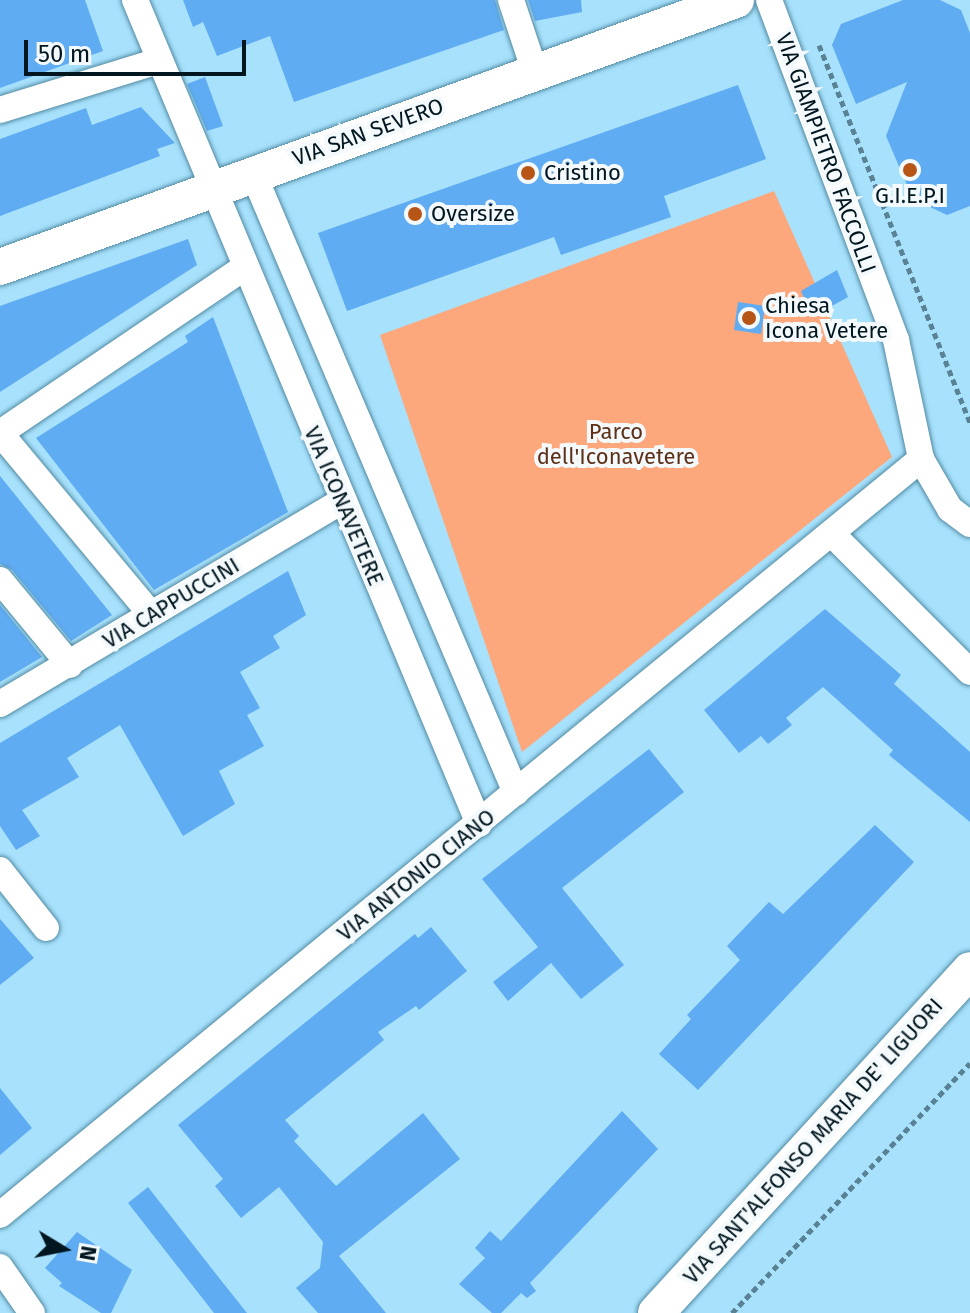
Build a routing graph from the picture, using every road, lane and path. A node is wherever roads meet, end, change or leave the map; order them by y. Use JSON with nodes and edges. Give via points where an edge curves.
{"nodes":[{"id":1,"x":135,"y":0,"type":"edge"},
{"id":2,"x":511,"y":0,"type":"edge"},
{"id":3,"x":736,"y":0,"type":"edge"},
{"id":4,"x":769,"y":0,"type":"edge"},
{"id":5,"x":677,"y":11,"type":"edge"},
{"id":6,"x":812,"y":29,"type":"dead end"},
{"id":7,"x":158,"y":61,"type":"junction"},
{"id":8,"x":535,"y":72,"type":"junction"},
{"id":9,"x":0,"y":110,"type":"edge"},
{"id":10,"x":253,"y":173,"type":"junction"},
{"id":11,"x":210,"y":189,"type":"junction"},
{"id":12,"x":0,"y":267,"type":"edge"},
{"id":13,"x":244,"y":268,"type":"junction"},
{"id":14,"x":970,"y":423,"type":"edge"},
{"id":15,"x":0,"y":433,"type":"edge"},
{"id":16,"x":921,"y":459,"type":"junction"},
{"id":17,"x":342,"y":501,"type":"junction"},
{"id":18,"x":970,"y":524,"type":"edge"},
{"id":19,"x":832,"y":534,"type":"junction"},
{"id":20,"x":0,"y":580,"type":"edge"},
{"id":21,"x":150,"y":613,"type":"junction"},
{"id":22,"x":70,"y":665,"type":"junction"},
{"id":23,"x":970,"y":672,"type":"edge"},
{"id":24,"x":0,"y":704,"type":"edge"},
{"id":25,"x":516,"y":793,"type":"junction"},
{"id":26,"x":479,"y":824,"type":"junction"},
{"id":27,"x":0,"y":870,"type":"edge"},
{"id":28,"x":46,"y":928,"type":"dead end"},
{"id":29,"x":970,"y":970,"type":"edge"},
{"id":30,"x":970,"y":1063,"type":"edge"},
{"id":31,"x":0,"y":1215,"type":"edge"},
{"id":32,"x":0,"y":1267,"type":"edge"},
{"id":33,"x":32,"y":1313,"type":"edge"},
{"id":34,"x":656,"y":1313,"type":"edge"},
{"id":35,"x":732,"y":1313,"type":"edge"}],
"edges":[{"from":1,"to":7,"type":"street","name":"VIA ICONAVETERE"},
{"from":2,"to":8,"type":"street"},
{"from":3,"to":5,"type":"street","name":"VIA SAN SEVERO"},
{"from":4,"to":16,"type":"street","name":"VIA GIAMPIETRO FACCOLLI","via":[[896,340]]},
{"from":5,"to":8,"type":"street","name":"VIA SAN SEVERO"},
{"from":6,"to":14,"type":"path"},
{"from":7,"to":9,"type":"street"},
{"from":7,"to":11,"type":"street","name":"VIA ICONAVETERE"},
{"from":8,"to":10,"type":"street","name":"VIA SAN SEVERO"},
{"from":10,"to":11,"type":"street","name":"VIA SAN SEVERO"},
{"from":10,"to":25,"type":"street","name":"VIA ICONAVETERE"},
{"from":11,"to":12,"type":"street","name":"VIA SAN SEVERO"},
{"from":11,"to":13,"type":"street","name":"VIA ICONAVETERE"},
{"from":13,"to":15,"type":"street"},
{"from":13,"to":17,"type":"street","name":"VIA ICONAVETERE"},
{"from":15,"to":21,"type":"street"},
{"from":16,"to":18,"type":"street","name":"VIA GIAMPIETRO FACCOLLI","via":[[950,509]]},
{"from":16,"to":19,"type":"street","name":"VIA ANTONIO CIANO"},
{"from":17,"to":21,"type":"street","name":"VIA CAPPUCCINI"},
{"from":17,"to":26,"type":"street","name":"VIA ICONAVETERE"},
{"from":19,"to":23,"type":"street"},
{"from":19,"to":25,"type":"street","name":"VIA ANTONIO CIANO"},
{"from":20,"to":22,"type":"street"},
{"from":21,"to":22,"type":"street","name":"VIA CAPPUCCINI"},
{"from":22,"to":24,"type":"street","name":"VIA CAPPUCCINI"},
{"from":25,"to":26,"type":"street","name":"VIA ANTONIO CIANO"},
{"from":26,"to":31,"type":"street","name":"VIA ANTONIO CIANO"},
{"from":27,"to":28,"type":"street"},
{"from":29,"to":34,"type":"street","name":"VIA SANT'ALFONSO MARIA DE' LIGUORI"},
{"from":30,"to":35,"type":"path"},
{"from":32,"to":33,"type":"street"}]}
